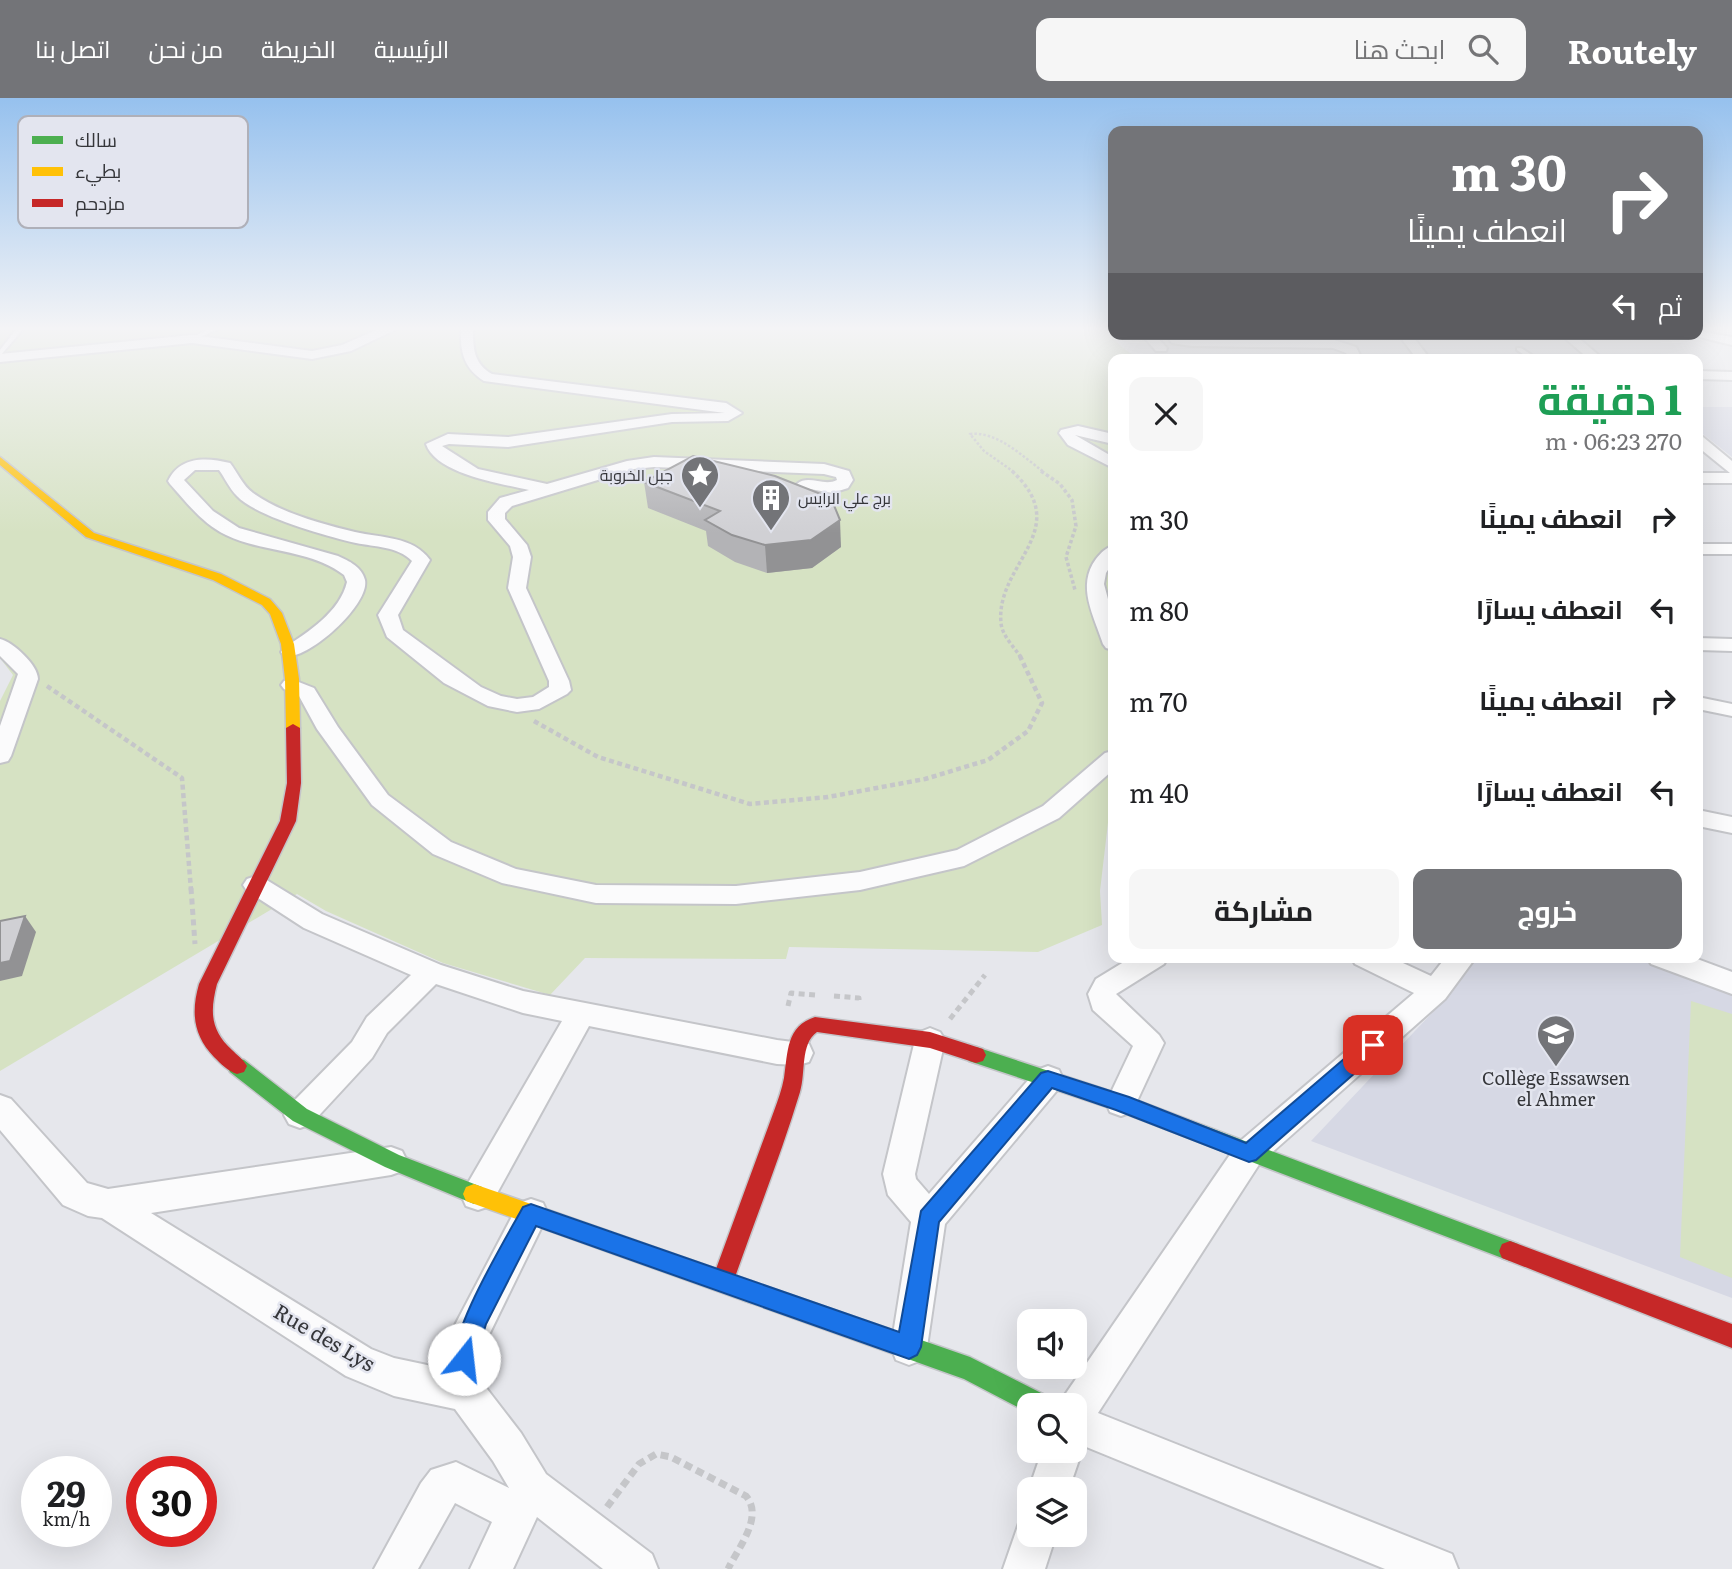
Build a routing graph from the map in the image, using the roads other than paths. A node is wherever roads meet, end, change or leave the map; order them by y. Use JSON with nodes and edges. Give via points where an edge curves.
{"nodes":[{"id":1,"x":636,"y":396,"type":"edge"},
{"id":2,"x":1108,"y":438,"type":"edge"},
{"id":3,"x":1703,"y":444,"type":"edge"},
{"id":4,"x":0,"y":460,"type":"edge"},
{"id":5,"x":1108,"y":460,"type":"edge"},
{"id":6,"x":1732,"y":468,"type":"edge"},
{"id":7,"x":1703,"y":478,"type":"edge"},
{"id":8,"x":1732,"y":478,"type":"edge"},
{"id":9,"x":805,"y":484,"type":"dead end"},
{"id":10,"x":546,"y":489,"type":"junction"},
{"id":11,"x":1703,"y":549,"type":"edge"},
{"id":12,"x":1732,"y":550,"type":"edge"},
{"id":13,"x":1108,"y":555,"type":"edge"},
{"id":14,"x":1108,"y":630,"type":"edge"},
{"id":15,"x":0,"y":645,"type":"edge"},
{"id":16,"x":1703,"y":645,"type":"edge"},
{"id":17,"x":1732,"y":645,"type":"edge"},
{"id":18,"x":291,"y":652,"type":"junction"},
{"id":19,"x":291,"y":685,"type":"junction"},
{"id":20,"x":1703,"y":704,"type":"edge"},
{"id":21,"x":1732,"y":710,"type":"edge"},
{"id":22,"x":0,"y":756,"type":"edge"},
{"id":23,"x":1108,"y":762,"type":"edge"},
{"id":24,"x":1703,"y":819,"type":"edge"},
{"id":25,"x":1732,"y":825,"type":"edge"},
{"id":26,"x":256,"y":885,"type":"junction"},
{"id":27,"x":1144,"y":963,"type":"edge"},
{"id":28,"x":1377,"y":963,"type":"edge"},
{"id":29,"x":1457,"y":963,"type":"edge"},
{"id":30,"x":1677,"y":963,"type":"edge"},
{"id":31,"x":431,"y":972,"type":"junction"},
{"id":32,"x":1732,"y":983,"type":"edge"},
{"id":33,"x":1435,"y":991,"type":"junction"},
{"id":34,"x":582,"y":1013,"type":"junction"},
{"id":35,"x":930,"y":1040,"type":"junction"},
{"id":36,"x":797,"y":1053,"type":"junction"},
{"id":37,"x":1048,"y":1079,"type":"junction"},
{"id":38,"x":1121,"y":1103,"type":"junction"},
{"id":39,"x":0,"y":1108,"type":"edge"},
{"id":40,"x":300,"y":1115,"type":"junction"},
{"id":41,"x":1249,"y":1153,"type":"junction"},
{"id":42,"x":392,"y":1161,"type":"junction"},
{"id":43,"x":478,"y":1195,"type":"junction"},
{"id":44,"x":108,"y":1204,"type":"junction"},
{"id":45,"x":531,"y":1214,"type":"junction"},
{"id":46,"x":929,"y":1218,"type":"junction"},
{"id":47,"x":723,"y":1280,"type":"junction"},
{"id":48,"x":1732,"y":1336,"type":"edge"},
{"id":49,"x":909,"y":1347,"type":"junction"},
{"id":50,"x":466,"y":1392,"type":"junction"},
{"id":51,"x":1017,"y":1394,"type":"edge"},
{"id":52,"x":1087,"y":1396,"type":"edge"},
{"id":53,"x":1087,"y":1428,"type":"edge"},
{"id":54,"x":524,"y":1501,"type":"junction"},
{"id":55,"x":1031,"y":1547,"type":"edge"},
{"id":56,"x":396,"y":1569,"type":"edge"},
{"id":57,"x":491,"y":1569,"type":"edge"},
{"id":58,"x":638,"y":1569,"type":"edge"},
{"id":59,"x":1024,"y":1569,"type":"edge"},
{"id":60,"x":1437,"y":1569,"type":"edge"}],
"edges":[{"from":1,"to":10,"type":"street","via":[[735,412],[728,418],[672,418],[508,442],[448,439],[434,444],[436,450],[473,473]]},
{"from":2,"to":5,"type":"street","via":[[1078,430],[1066,433],[1073,442]]},
{"from":3,"to":6,"type":"street"},
{"from":4,"to":18,"type":"street","via":[[90,535],[217,577],[267,603]]},
{"from":7,"to":8,"type":"street"},
{"from":9,"to":10,"type":"street","via":[[832,488],[845,480],[836,470],[824,468],[654,462],[619,467]]},
{"from":10,"to":18,"type":"street","via":[[516,498],[496,512],[522,556],[517,588],[560,690],[532,706],[509,706],[488,701],[394,633],[388,615],[421,560],[417,554],[261,505],[243,494],[224,466],[188,467],[178,473],[176,481],[222,527],[333,561],[351,571],[356,580],[354,592],[340,612],[323,631]]},
{"from":11,"to":12,"type":"street"},
{"from":13,"to":14,"type":"street","via":[[1099,563],[1093,588]]},
{"from":15,"to":22,"type":"street","via":[[28,673]]},
{"from":16,"to":17,"type":"street"},
{"from":18,"to":19,"type":"street"},
{"from":19,"to":23,"type":"street","via":[[307,692],[380,800],[442,848],[510,877],[596,894],[736,895],[860,881],[964,857],[1051,812]]},
{"from":19,"to":26,"type":"street","via":[[294,783],[288,821]]},
{"from":20,"to":21,"type":"street"},
{"from":24,"to":25,"type":"street"},
{"from":26,"to":31,"type":"street","via":[[313,921]]},
{"from":26,"to":40,"type":"street","via":[[200,1008],[205,1031],[222,1054]]},
{"from":27,"to":38,"type":"street","via":[[1102,994],[1103,1002],[1149,1043]]},
{"from":28,"to":33,"type":"street"},
{"from":29,"to":33,"type":"street"},
{"from":30,"to":32,"type":"street"},
{"from":31,"to":34,"type":"street","via":[[523,1002]]},
{"from":31,"to":40,"type":"street","via":[[377,1025],[362,1050]]},
{"from":33,"to":41,"type":"street"},
{"from":34,"to":36,"type":"street"},
{"from":34,"to":43,"type":"street"},
{"from":35,"to":36,"type":"street","via":[[815,1024],[801,1031]]},
{"from":35,"to":37,"type":"street"},
{"from":35,"to":46,"type":"street","via":[[899,1174],[900,1185]]},
{"from":36,"to":47,"type":"street","via":[[794,1080]]},
{"from":37,"to":38,"type":"street"},
{"from":37,"to":46,"type":"street"},
{"from":38,"to":41,"type":"street"},
{"from":39,"to":44,"type":"street","name":"Rue des Lys","via":[[75,1194]]},
{"from":40,"to":42,"type":"street"},
{"from":41,"to":48,"type":"street"},
{"from":41,"to":52,"type":"street"},
{"from":42,"to":43,"type":"street"},
{"from":42,"to":44,"type":"street"},
{"from":43,"to":45,"type":"street"},
{"from":44,"to":50,"type":"street","name":"Rue des Lys","via":[[359,1363],[405,1380]]},
{"from":45,"to":47,"type":"street"},
{"from":45,"to":50,"type":"street","via":[[468,1338]]},
{"from":46,"to":49,"type":"street"},
{"from":47,"to":49,"type":"street"},
{"from":49,"to":51,"type":"street","via":[[970,1369]]},
{"from":50,"to":54,"type":"street","via":[[507,1447]]},
{"from":53,"to":60,"type":"street"},
{"from":54,"to":56,"type":"street","via":[[445,1483]]},
{"from":54,"to":57,"type":"street"},
{"from":54,"to":58,"type":"street","via":[[589,1530]]},
{"from":55,"to":59,"type":"street"}]}
